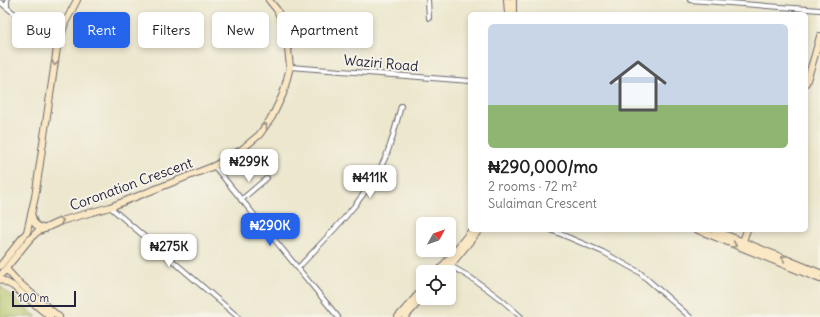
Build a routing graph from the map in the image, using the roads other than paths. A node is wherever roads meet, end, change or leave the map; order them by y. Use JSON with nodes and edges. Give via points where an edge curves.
{"nodes":[{"id":1,"x":7,"y":0,"type":"edge"},
{"id":2,"x":77,"y":0,"type":"edge"},
{"id":3,"x":270,"y":0,"type":"edge"},
{"id":4,"x":428,"y":0,"type":"edge"},
{"id":5,"x":507,"y":0,"type":"edge"},
{"id":6,"x":513,"y":0,"type":"edge"},
{"id":7,"x":690,"y":0,"type":"edge"},
{"id":8,"x":0,"y":2,"type":"edge"},
{"id":9,"x":7,"y":6,"type":"junction"},
{"id":10,"x":820,"y":10,"type":"edge"},
{"id":11,"x":14,"y":12,"type":"edge"},
{"id":12,"x":508,"y":12,"type":"edge"},
{"id":13,"x":513,"y":12,"type":"edge"},
{"id":14,"x":430,"y":18,"type":"dead end"},
{"id":15,"x":65,"y":23,"type":"edge"},
{"id":16,"x":820,"y":36,"type":"edge"},
{"id":17,"x":57,"y":48,"type":"edge"},
{"id":18,"x":817,"y":59,"type":"edge"},
{"id":19,"x":290,"y":67,"type":"junction"},
{"id":20,"x":808,"y":74,"type":"edge"},
{"id":21,"x":468,"y":81,"type":"edge"},
{"id":22,"x":401,"y":106,"type":"dead end"},
{"id":23,"x":214,"y":166,"type":"junction"},
{"id":24,"x":266,"y":178,"type":"dead end"},
{"id":25,"x":241,"y":200,"type":"junction"},
{"id":26,"x":110,"y":207,"type":"junction"},
{"id":27,"x":32,"y":213,"type":"junction"},
{"id":28,"x":45,"y":229,"type":"junction"},
{"id":29,"x":470,"y":232,"type":"edge"},
{"id":30,"x":477,"y":232,"type":"edge"},
{"id":31,"x":556,"y":232,"type":"edge"},
{"id":32,"x":703,"y":232,"type":"edge"},
{"id":33,"x":719,"y":232,"type":"edge"},
{"id":34,"x":747,"y":232,"type":"edge"},
{"id":35,"x":743,"y":242,"type":"junction"},
{"id":36,"x":444,"y":265,"type":"edge"},
{"id":37,"x":452,"y":265,"type":"edge"},
{"id":38,"x":3,"y":268,"type":"edge"},
{"id":39,"x":298,"y":268,"type":"junction"},
{"id":40,"x":456,"y":269,"type":"edge"},
{"id":41,"x":820,"y":273,"type":"edge"},
{"id":42,"x":0,"y":277,"type":"edge"},
{"id":43,"x":820,"y":279,"type":"edge"},
{"id":44,"x":416,"y":297,"type":"edge"},
{"id":45,"x":416,"y":305,"type":"edge"},
{"id":46,"x":50,"y":317,"type":"edge"},
{"id":47,"x":59,"y":317,"type":"edge"},
{"id":48,"x":238,"y":317,"type":"edge"},
{"id":49,"x":338,"y":317,"type":"edge"},
{"id":50,"x":398,"y":317,"type":"edge"},
{"id":51,"x":405,"y":317,"type":"edge"},
{"id":52,"x":521,"y":317,"type":"edge"},
{"id":53,"x":690,"y":317,"type":"edge"}],
"edges":[{"from":1,"to":9,"type":"street"},
{"from":2,"to":15,"type":"main road"},
{"from":3,"to":19,"type":"main road","name":"Coronation Crescent","via":[[286,31]]},
{"from":4,"to":14,"type":"street"},
{"from":5,"to":12,"type":"main road"},
{"from":6,"to":13,"type":"main road"},
{"from":7,"to":10,"type":"street"},
{"from":8,"to":9,"type":"street"},
{"from":9,"to":11,"type":"street"},
{"from":16,"to":18,"type":"main road"},
{"from":17,"to":27,"type":"main road","one_way":true},
{"from":18,"to":20,"type":"main road"},
{"from":19,"to":21,"type":"street","name":"Waziri Road"},
{"from":23,"to":19,"type":"main road","name":"Coronation Crescent","one_way":true,"via":[[241,150],[259,135],[272,117]]},
{"from":22,"to":39,"type":"street","via":[[388,151],[378,172],[329,236]]},
{"from":23,"to":25,"type":"street"},
{"from":23,"to":26,"type":"main road","name":"Coronation Crescent"},
{"from":24,"to":25,"type":"street"},
{"from":25,"to":39,"type":"street"},
{"from":28,"to":26,"type":"main road","name":"Coronation Crescent","one_way":true,"via":[[61,221]]},
{"from":26,"to":48,"type":"street"},
{"from":27,"to":28,"type":"main road","via":[[34,224]]},
{"from":27,"to":38,"type":"main road","via":[[25,236]]},
{"from":28,"to":38,"type":"main road","name":"Coronation Crescent","via":[[37,232]]},
{"from":29,"to":36,"type":"main road"},
{"from":30,"to":37,"type":"main road"},
{"from":31,"to":53,"type":"street","via":[[603,252],[639,272]]},
{"from":32,"to":43,"type":"main road","one_way":true},
{"from":33,"to":35,"type":"main road"},
{"from":34,"to":35,"type":"main road"},
{"from":41,"to":35,"type":"main road","one_way":true},
{"from":38,"to":42,"type":"main road"},
{"from":38,"to":47,"type":"main road"},
{"from":39,"to":49,"type":"street"},
{"from":40,"to":52,"type":"street","via":[[470,276]]},
{"from":42,"to":46,"type":"main road"},
{"from":44,"to":50,"type":"main road"},
{"from":45,"to":51,"type":"main road"}]}
